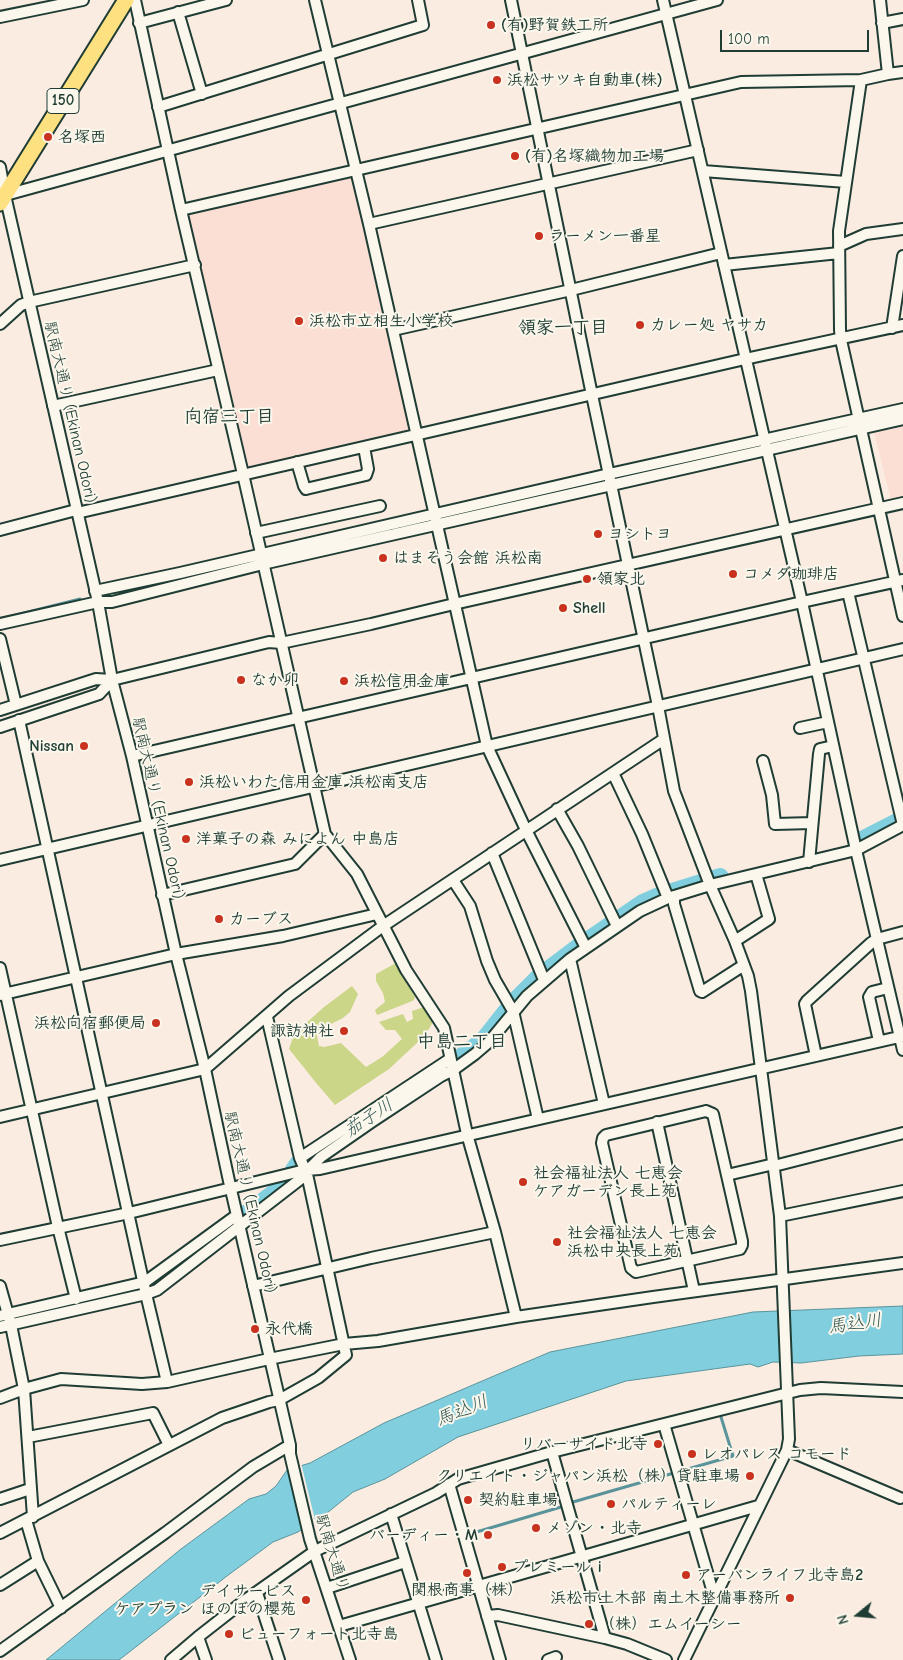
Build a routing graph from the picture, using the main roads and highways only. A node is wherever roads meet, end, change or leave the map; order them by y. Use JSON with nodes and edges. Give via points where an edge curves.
{"nodes":[{"id":1,"x":126,"y":0,"type":"edge"},
{"id":2,"x":2,"y":198,"type":"edge"}],
"edges":[{"from":1,"to":2,"type":"highway","number":"150"}]}
